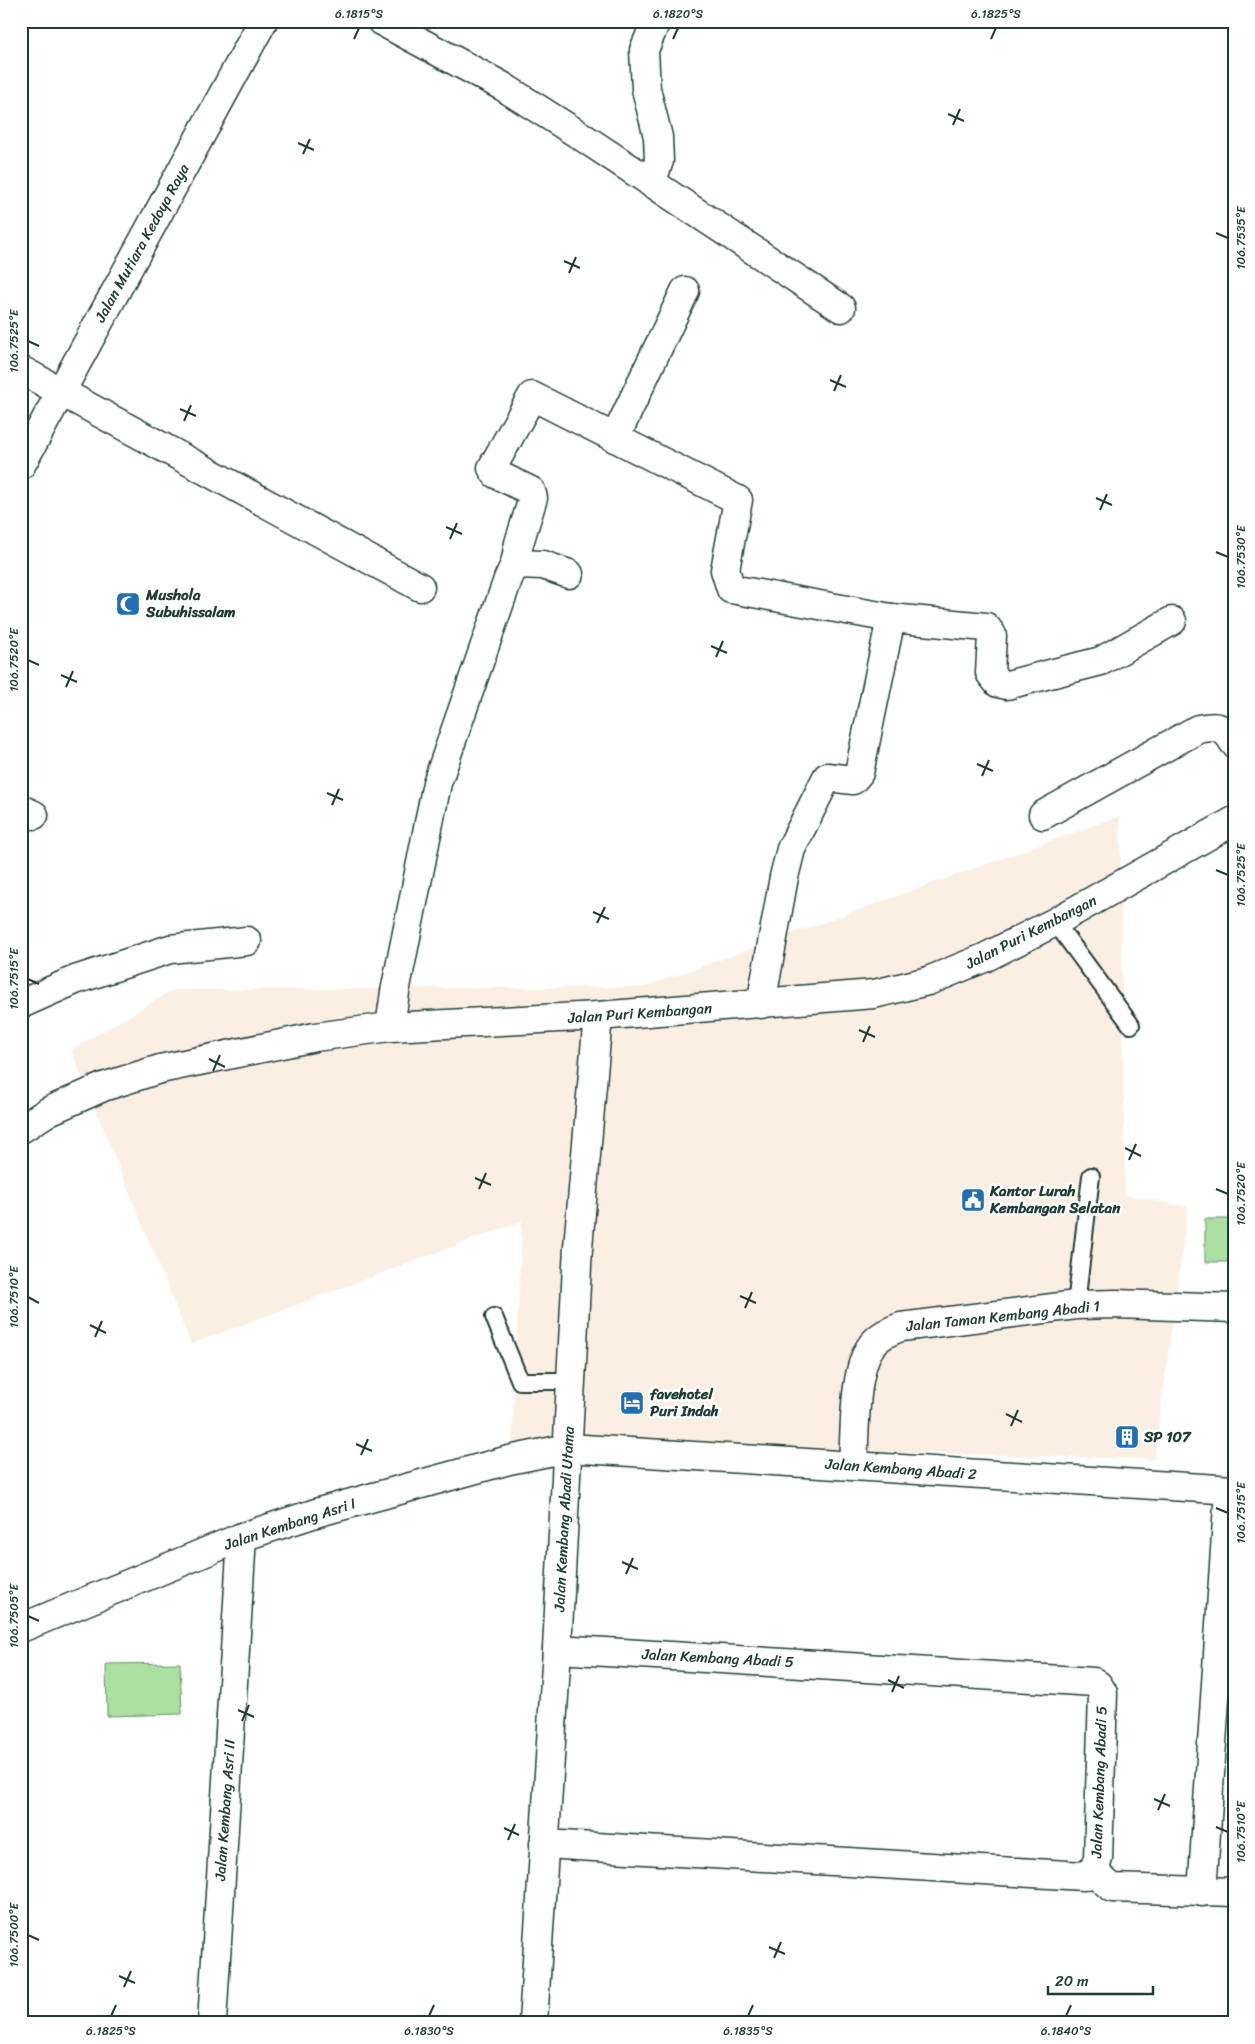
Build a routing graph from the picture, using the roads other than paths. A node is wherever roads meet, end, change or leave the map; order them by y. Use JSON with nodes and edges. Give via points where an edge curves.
{"nodes":[{"id":1,"x":263,"y":21,"type":"edge"},
{"id":2,"x":382,"y":21,"type":"edge"},
{"id":3,"x":656,"y":21,"type":"edge"},
{"id":4,"x":651,"y":183,"type":"junction"},
{"id":5,"x":685,"y":291,"type":"dead end"},
{"id":6,"x":841,"y":308,"type":"dead end"},
{"id":7,"x":21,"y":370,"type":"edge"},
{"id":8,"x":61,"y":392,"type":"junction"},
{"id":9,"x":616,"y":438,"type":"junction"},
{"id":10,"x":21,"y":465,"type":"edge"},
{"id":11,"x":515,"y":564,"type":"junction"},
{"id":12,"x":569,"y":574,"type":"dead end"},
{"id":13,"x":420,"y":587,"type":"dead end"},
{"id":14,"x":891,"y":618,"type":"junction"},
{"id":15,"x":1172,"y":621,"type":"dead end"},
{"id":16,"x":1234,"y":743,"type":"edge"},
{"id":17,"x":1043,"y":815,"type":"dead end"},
{"id":18,"x":1234,"y":821,"type":"edge"},
{"id":19,"x":1055,"y":922,"type":"junction"},
{"id":20,"x":247,"y":941,"type":"dead end"},
{"id":21,"x":21,"y":1004,"type":"edge"},
{"id":22,"x":761,"y":1004,"type":"junction"},
{"id":23,"x":598,"y":1016,"type":"junction"},
{"id":24,"x":1131,"y":1025,"type":"dead end"},
{"id":25,"x":390,"y":1027,"type":"junction"},
{"id":26,"x":21,"y":1129,"type":"edge"},
{"id":27,"x":1092,"y":1176,"type":"dead end"},
{"id":28,"x":1076,"y":1306,"type":"junction"},
{"id":29,"x":1234,"y":1308,"type":"edge"},
{"id":30,"x":494,"y":1317,"type":"dead end"},
{"id":31,"x":571,"y":1381,"type":"junction"},
{"id":32,"x":568,"y":1448,"type":"junction"},
{"id":33,"x":853,"y":1466,"type":"junction"},
{"id":34,"x":1231,"y":1490,"type":"edge"},
{"id":35,"x":242,"y":1536,"type":"junction"},
{"id":36,"x":21,"y":1628,"type":"edge"},
{"id":37,"x":556,"y":1649,"type":"junction"},
{"id":38,"x":544,"y":1844,"type":"junction"},
{"id":39,"x":1094,"y":1871,"type":"junction"},
{"id":40,"x":1202,"y":1892,"type":"junction"},
{"id":41,"x":1234,"y":1892,"type":"edge"},
{"id":42,"x":212,"y":2023,"type":"edge"},
{"id":43,"x":533,"y":2023,"type":"edge"}],
"edges":[{"from":1,"to":8,"type":"street","name":"Jalan Mutiara Kedoya Raya"},
{"from":2,"to":4,"type":"street","via":[[502,86]]},
{"from":3,"to":4,"type":"street","via":[[644,50],[646,90],[658,137],[659,161]]},
{"from":4,"to":6,"type":"street"},
{"from":5,"to":9,"type":"street"},
{"from":7,"to":8,"type":"street"},
{"from":8,"to":10,"type":"street","name":"Jalan Mutiara Kedoya Raya"},
{"from":8,"to":13,"type":"street"},
{"from":9,"to":11,"type":"street","via":[[532,396],[492,468],[496,474],[531,491],[533,498]]},
{"from":9,"to":14,"type":"street","via":[[738,500],[725,570],[731,589]]},
{"from":11,"to":12,"type":"street","via":[[544,565]]},
{"from":11,"to":25,"type":"street","via":[[437,784]]},
{"from":14,"to":15,"type":"street","via":[[986,627],[992,635],[990,673],[998,683],[1007,685],[1102,661]]},
{"from":14,"to":22,"type":"street","via":[[859,772],[853,780],[827,777],[791,849]]},
{"from":16,"to":17,"type":"street","via":[[1227,732],[1216,726],[1198,728]]},
{"from":18,"to":19,"type":"street","name":"Jalan Puri Kembangan"},
{"from":19,"to":22,"type":"street","name":"Jalan Puri Kembangan","via":[[984,958],[928,980],[874,994]]},
{"from":19,"to":24,"type":"lane"},
{"from":20,"to":21,"type":"street","via":[[170,948],[75,980]]},
{"from":22,"to":23,"type":"street","name":"Jalan Puri Kembangan"},
{"from":23,"to":25,"type":"street","name":"Jalan Puri Kembangan"},
{"from":23,"to":31,"type":"street","name":"Jalan Kembang Abadi Utama","via":[[578,1247]]},
{"from":25,"to":26,"type":"street","name":"Jalan Puri Kembangan","via":[[315,1037],[160,1069],[103,1087]]},
{"from":27,"to":28,"type":"lane"},
{"from":28,"to":29,"type":"street","name":"Jalan Taman Kembang Abadi 1","via":[[1116,1304]]},
{"from":28,"to":33,"type":"street","name":"Jalan Taman Kembang Abadi 1","via":[[901,1327],[885,1333],[871,1346],[862,1364]]},
{"from":30,"to":31,"type":"lane","via":[[520,1381]]},
{"from":31,"to":32,"type":"street","name":"Jalan Kembang Abadi Utama"},
{"from":32,"to":33,"type":"street","name":"Jalan Kembang Abadi 2"},
{"from":32,"to":35,"type":"street","name":"Jalan Kembang Asri I","via":[[509,1460]]},
{"from":32,"to":37,"type":"street","name":"Jalan Kembang Abadi Utama"},
{"from":33,"to":34,"type":"street","name":"Jalan Kembang Abadi 2"},
{"from":34,"to":40,"type":"street"},
{"from":35,"to":36,"type":"street","name":"Jalan Kembang Asri I"},
{"from":35,"to":42,"type":"street","name":"Jalan Kembang Asri II"},
{"from":37,"to":38,"type":"street","name":"Jalan Kembang Abadi Utama"},
{"from":37,"to":39,"type":"street","name":"Jalan Kembang Abadi 5","via":[[1094,1682],[1102,1693],[1098,1859]]},
{"from":38,"to":39,"type":"street","name":"Jalan Kembang Abadi 5","via":[[1084,1876]]},
{"from":38,"to":43,"type":"street","name":"Jalan Kembang Abadi Utama"},
{"from":39,"to":40,"type":"street","via":[[1112,1888]]},
{"from":40,"to":41,"type":"street"}]}
